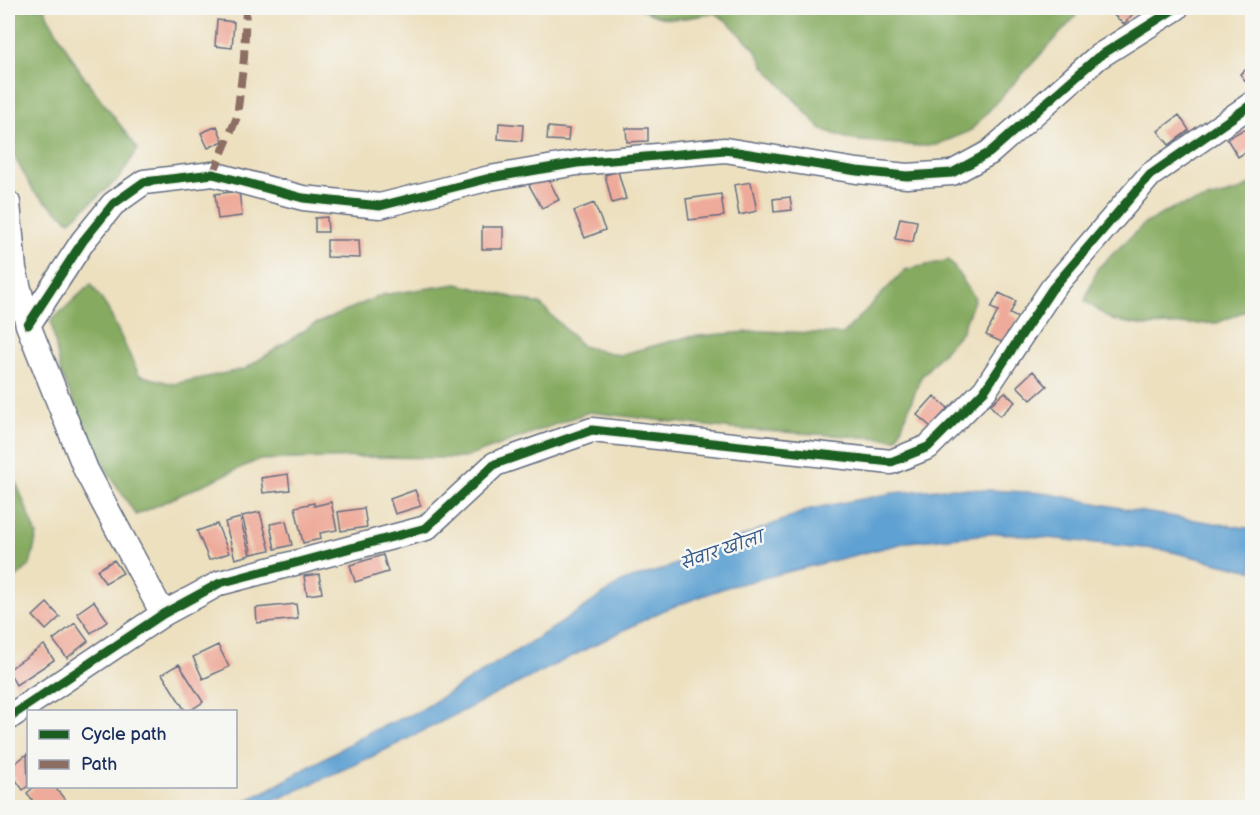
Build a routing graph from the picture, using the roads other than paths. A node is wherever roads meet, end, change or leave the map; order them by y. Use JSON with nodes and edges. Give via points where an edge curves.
{"nodes":[{"id":1,"x":1176,"y":8,"type":"edge"},
{"id":2,"x":1252,"y":104,"type":"edge"},
{"id":3,"x":8,"y":202,"type":"edge"},
{"id":4,"x":28,"y":325,"type":"junction"},
{"id":5,"x":163,"y":614,"type":"junction"},
{"id":6,"x":8,"y":718,"type":"edge"}],
"edges":[{"from":1,"to":4,"type":"street","via":[[1098,57],[989,153],[952,173],[907,176],[857,171],[724,150],[577,163],[490,178],[380,206],[303,198],[213,174],[144,182],[113,204],[82,241]]},
{"from":2,"to":5,"type":"street","via":[[1149,175],[1052,289],[984,390],[928,447],[891,462],[592,430],[495,465],[426,528],[220,583]]},
{"from":3,"to":4,"type":"street","via":[[14,269]]},
{"from":4,"to":5,"type":"street","via":[[86,470]]},
{"from":5,"to":6,"type":"street"}]}
